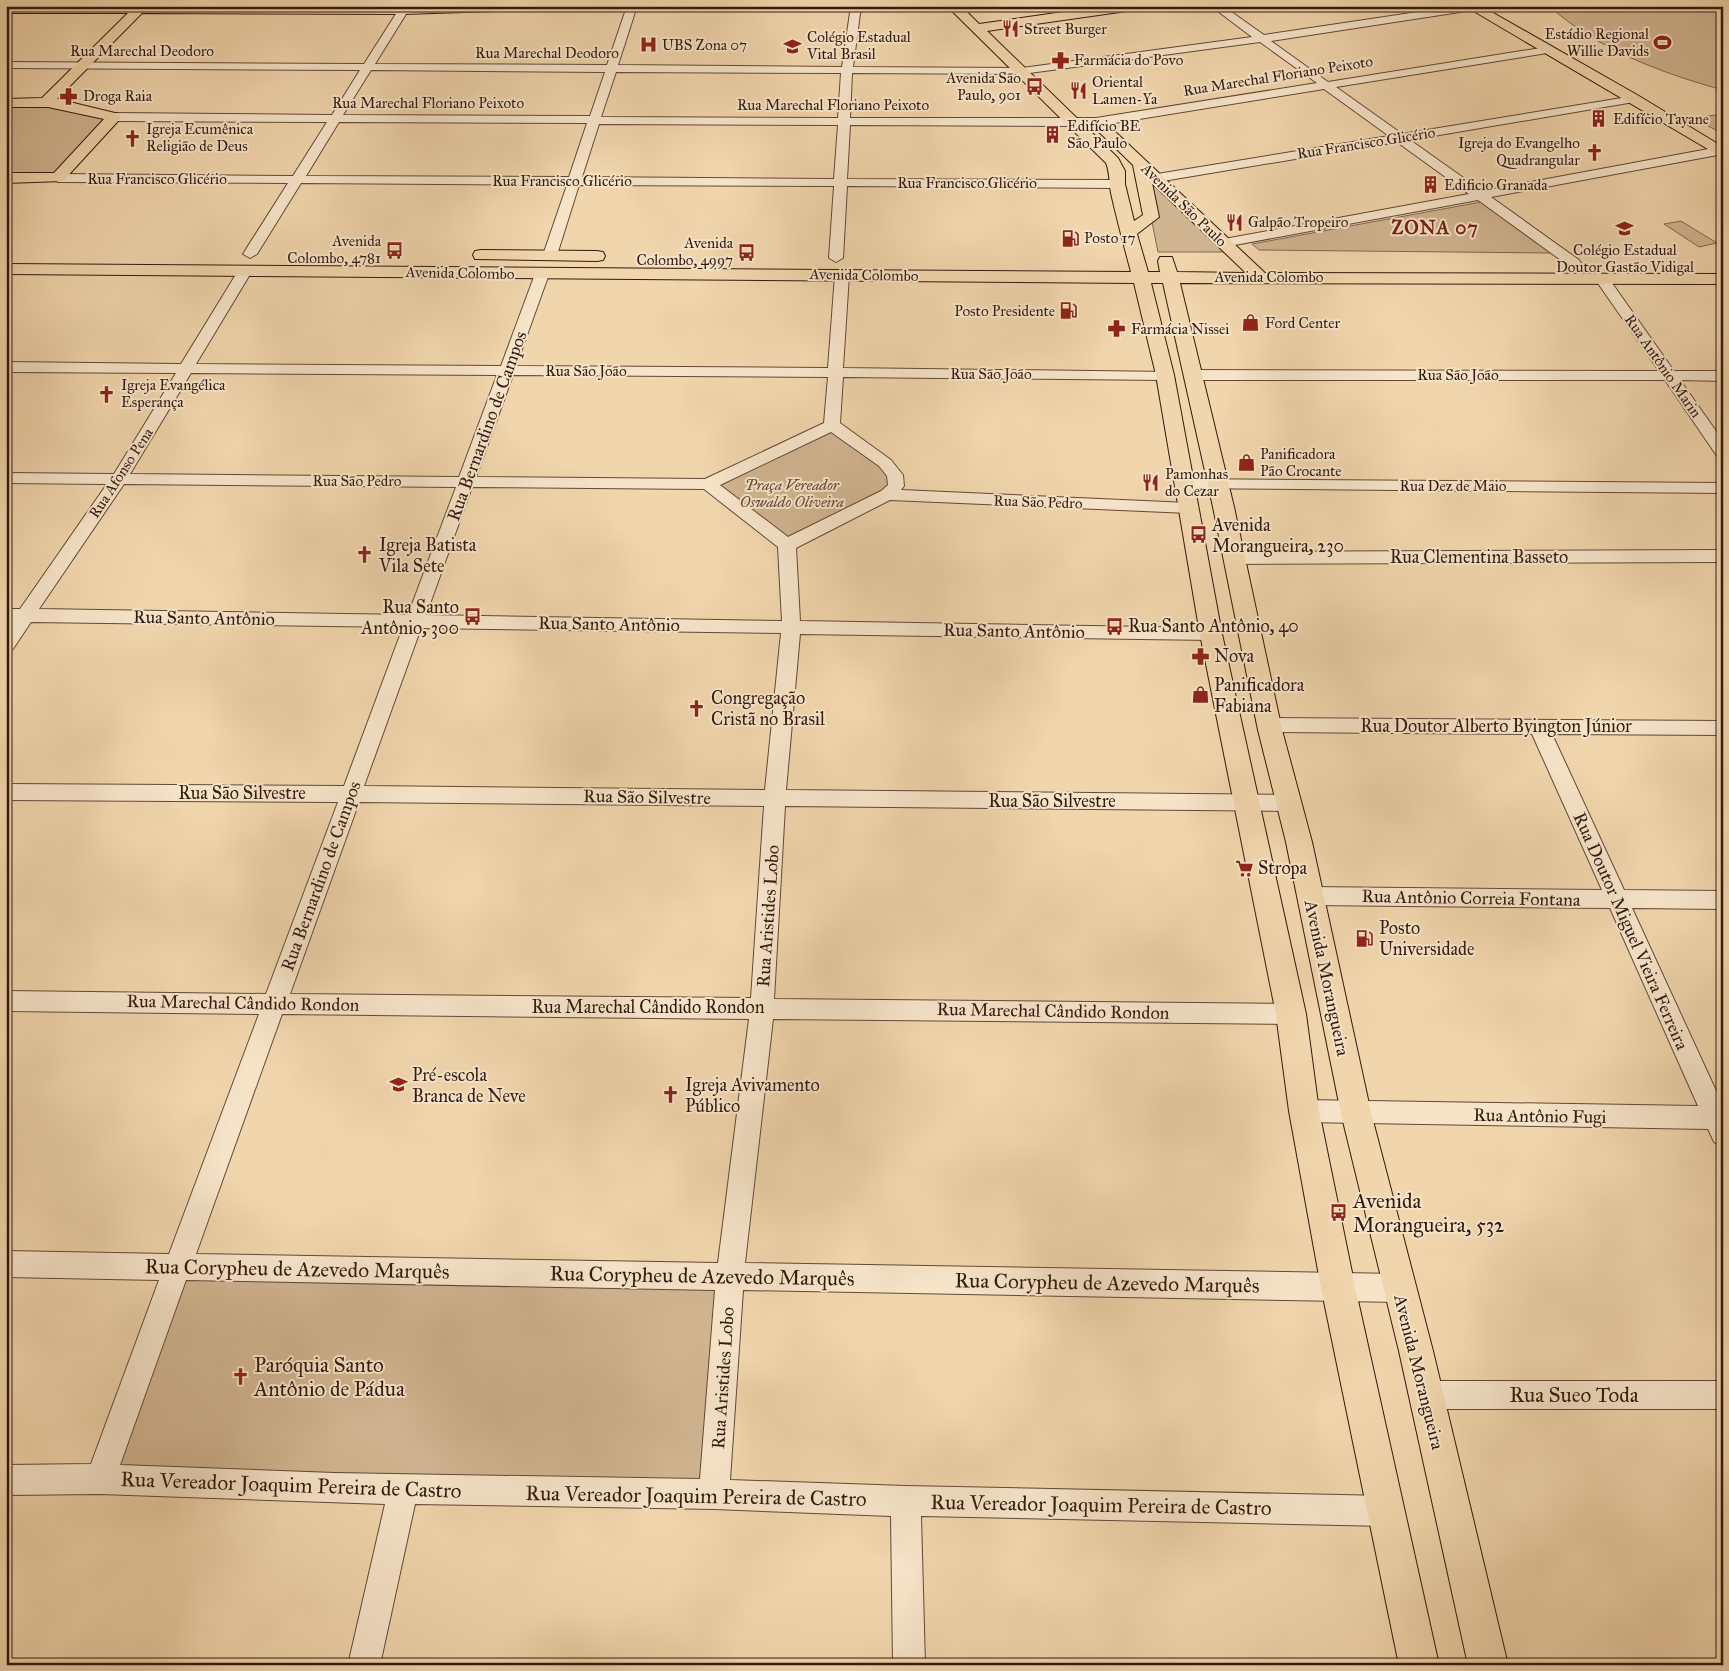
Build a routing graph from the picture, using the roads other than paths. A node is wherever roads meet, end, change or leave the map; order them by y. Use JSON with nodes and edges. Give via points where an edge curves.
{"nodes":[{"id":1,"x":527,"y":6,"type":"edge"},
{"id":2,"x":632,"y":6,"type":"edge"},
{"id":3,"x":856,"y":6,"type":"edge"},
{"id":4,"x":953,"y":6,"type":"edge"},
{"id":5,"x":972,"y":6,"type":"edge"},
{"id":6,"x":1071,"y":6,"type":"edge"},
{"id":7,"x":1134,"y":6,"type":"edge"},
{"id":8,"x":1216,"y":6,"type":"edge"},
{"id":9,"x":24,"y":7,"type":"edge"},
{"id":10,"x":116,"y":7,"type":"edge"},
{"id":11,"x":140,"y":7,"type":"edge"},
{"id":12,"x":514,"y":7,"type":"edge"},
{"id":13,"x":1477,"y":7,"type":"edge"},
{"id":14,"x":219,"y":8,"type":"edge"},
{"id":15,"x":405,"y":8,"type":"edge"},
{"id":16,"x":6,"y":9,"type":"edge"},
{"id":17,"x":1502,"y":20,"type":"junction"},
{"id":18,"x":102,"y":22,"type":"dead end"},
{"id":19,"x":980,"y":23,"type":"junction"},
{"id":20,"x":1262,"y":39,"type":"junction"},
{"id":21,"x":1547,"y":50,"type":"junction"},
{"id":22,"x":75,"y":51,"type":"dead end"},
{"id":23,"x":1563,"y":59,"type":"junction"},
{"id":24,"x":1587,"y":62,"type":"junction"},
{"id":25,"x":6,"y":65,"type":"edge"},
{"id":26,"x":61,"y":65,"type":"junction"},
{"id":27,"x":83,"y":65,"type":"junction"},
{"id":28,"x":367,"y":67,"type":"junction"},
{"id":29,"x":612,"y":68,"type":"junction"},
{"id":30,"x":1040,"y":69,"type":"junction"},
{"id":31,"x":847,"y":70,"type":"junction"},
{"id":32,"x":1022,"y":71,"type":"junction"},
{"id":33,"x":49,"y":77,"type":"dead end"},
{"id":34,"x":1054,"y":82,"type":"dead end"},
{"id":35,"x":1327,"y":86,"type":"junction"},
{"id":36,"x":36,"y":89,"type":"dead end"},
{"id":37,"x":1634,"y":99,"type":"junction"},
{"id":38,"x":24,"y":101,"type":"junction"},
{"id":39,"x":47,"y":101,"type":"junction"},
{"id":40,"x":6,"y":103,"type":"edge"},
{"id":41,"x":1082,"y":108,"type":"dead end"},
{"id":42,"x":114,"y":117,"type":"junction"},
{"id":43,"x":335,"y":119,"type":"junction"},
{"id":44,"x":595,"y":119,"type":"junction"},
{"id":45,"x":845,"y":121,"type":"junction"},
{"id":46,"x":1096,"y":122,"type":"junction"},
{"id":47,"x":1074,"y":123,"type":"junction"},
{"id":48,"x":1400,"y":138,"type":"junction"},
{"id":49,"x":1721,"y":148,"type":"edge"},
{"id":50,"x":1140,"y":162,"type":"junction"},
{"id":51,"x":6,"y":178,"type":"edge"},
{"id":52,"x":58,"y":178,"type":"junction"},
{"id":53,"x":1157,"y":178,"type":"junction"},
{"id":54,"x":297,"y":180,"type":"junction"},
{"id":55,"x":574,"y":181,"type":"junction"},
{"id":56,"x":841,"y":183,"type":"junction"},
{"id":57,"x":1117,"y":184,"type":"junction"},
{"id":58,"x":1481,"y":196,"type":"junction"},
{"id":59,"x":1128,"y":232,"type":"junction"},
{"id":60,"x":1224,"y":243,"type":"junction"},
{"id":61,"x":231,"y":254,"type":"dead end"},
{"id":62,"x":250,"y":254,"type":"junction"},
{"id":63,"x":270,"y":254,"type":"dead end"},
{"id":64,"x":376,"y":255,"type":"dead end"},
{"id":65,"x":462,"y":255,"type":"dead end"},
{"id":66,"x":609,"y":256,"type":"dead end"},
{"id":67,"x":678,"y":257,"type":"dead end"},
{"id":68,"x":816,"y":258,"type":"dead end"},
{"id":69,"x":836,"y":258,"type":"junction"},
{"id":70,"x":855,"y":258,"type":"dead end"},
{"id":71,"x":986,"y":260,"type":"dead end"},
{"id":72,"x":1117,"y":260,"type":"dead end"},
{"id":73,"x":1185,"y":260,"type":"dead end"},
{"id":74,"x":1224,"y":261,"type":"dead end"},
{"id":75,"x":1243,"y":261,"type":"junction"},
{"id":76,"x":1268,"y":261,"type":"dead end"},
{"id":77,"x":1354,"y":261,"type":"dead end"},
{"id":78,"x":1517,"y":262,"type":"dead end"},
{"id":79,"x":1574,"y":262,"type":"junction"},
{"id":80,"x":1646,"y":263,"type":"junction"},
{"id":81,"x":1668,"y":263,"type":"junction"},
{"id":82,"x":546,"y":264,"type":"junction"},
{"id":83,"x":1723,"y":264,"type":"edge"},
{"id":84,"x":1139,"y":268,"type":"junction"},
{"id":85,"x":6,"y":269,"type":"edge"},
{"id":86,"x":1168,"y":269,"type":"junction"},
{"id":87,"x":244,"y":271,"type":"junction"},
{"id":88,"x":344,"y":272,"type":"junction"},
{"id":89,"x":648,"y":273,"type":"junction"},
{"id":90,"x":842,"y":275,"type":"junction"},
{"id":91,"x":988,"y":277,"type":"junction"},
{"id":92,"x":1260,"y":277,"type":"junction"},
{"id":93,"x":1360,"y":278,"type":"junction"},
{"id":94,"x":1602,"y":279,"type":"junction"},
{"id":95,"x":1657,"y":279,"type":"junction"},
{"id":96,"x":1680,"y":279,"type":"junction"},
{"id":97,"x":1723,"y":279,"type":"edge"},
{"id":98,"x":6,"y":367,"type":"edge"},
{"id":99,"x":188,"y":367,"type":"junction"},
{"id":100,"x":507,"y":371,"type":"junction"},
{"id":101,"x":836,"y":373,"type":"junction"},
{"id":102,"x":1165,"y":375,"type":"junction"},
{"id":103,"x":1193,"y":375,"type":"junction"},
{"id":104,"x":1670,"y":376,"type":"junction"},
{"id":105,"x":1723,"y":376,"type":"edge"},
{"id":106,"x":832,"y":425,"type":"junction"},
{"id":107,"x":1723,"y":453,"type":"edge"},
{"id":108,"x":6,"y":478,"type":"edge"},
{"id":109,"x":119,"y":479,"type":"junction"},
{"id":110,"x":466,"y":482,"type":"junction"},
{"id":111,"x":708,"y":484,"type":"junction"},
{"id":112,"x":1183,"y":484,"type":"junction"},
{"id":113,"x":1219,"y":484,"type":"junction"},
{"id":114,"x":1723,"y":488,"type":"edge"},
{"id":115,"x":887,"y":495,"type":"junction"},
{"id":116,"x":1189,"y":508,"type":"junction"},
{"id":117,"x":787,"y":545,"type":"junction"},
{"id":118,"x":1723,"y":556,"type":"edge"},
{"id":119,"x":1234,"y":558,"type":"junction"},
{"id":120,"x":15,"y":616,"type":"edge"},
{"id":121,"x":415,"y":622,"type":"junction"},
{"id":122,"x":791,"y":628,"type":"junction"},
{"id":123,"x":1211,"y":634,"type":"junction"},
{"id":124,"x":6,"y":644,"type":"edge"},
{"id":125,"x":1268,"y":725,"type":"junction"},
{"id":126,"x":1539,"y":727,"type":"junction"},
{"id":127,"x":1723,"y":728,"type":"edge"},
{"id":128,"x":6,"y":792,"type":"edge"},
{"id":129,"x":352,"y":794,"type":"junction"},
{"id":130,"x":776,"y":798,"type":"junction"},
{"id":131,"x":1246,"y":802,"type":"junction"},
{"id":132,"x":1287,"y":803,"type":"junction"},
{"id":133,"x":1310,"y":896,"type":"junction"},
{"id":134,"x":1617,"y":899,"type":"junction"},
{"id":135,"x":1723,"y":900,"type":"edge"},
{"id":136,"x":6,"y":1000,"type":"edge"},
{"id":137,"x":274,"y":1004,"type":"junction"},
{"id":138,"x":762,"y":1008,"type":"junction"},
{"id":139,"x":1291,"y":1014,"type":"junction"},
{"id":140,"x":1304,"y":1111,"type":"junction"},
{"id":141,"x":1356,"y":1113,"type":"junction"},
{"id":142,"x":1720,"y":1123,"type":"edge"},
{"id":143,"x":6,"y":1264,"type":"edge"},
{"id":144,"x":178,"y":1267,"type":"junction"},
{"id":145,"x":730,"y":1276,"type":"junction"},
{"id":146,"x":1338,"y":1287,"type":"junction"},
{"id":147,"x":1398,"y":1288,"type":"junction"},
{"id":148,"x":1426,"y":1395,"type":"junction"},
{"id":149,"x":1723,"y":1395,"type":"edge"},
{"id":150,"x":100,"y":1479,"type":"junction"},
{"id":151,"x":6,"y":1480,"type":"edge"},
{"id":152,"x":403,"y":1490,"type":"junction"},
{"id":153,"x":714,"y":1494,"type":"junction"},
{"id":154,"x":906,"y":1501,"type":"junction"},
{"id":155,"x":1386,"y":1510,"type":"junction"},
{"id":156,"x":364,"y":1665,"type":"edge"},
{"id":157,"x":909,"y":1665,"type":"edge"},
{"id":158,"x":1419,"y":1665,"type":"edge"},
{"id":159,"x":1488,"y":1665,"type":"edge"}],
"edges":[{"from":1,"to":12,"type":"main road"},
{"from":2,"to":29,"type":"street","name":"Rua Bernardino de Campos"},
{"from":3,"to":31,"type":"street"},
{"from":4,"to":19,"type":"main road","name":"Avenida São Paulo"},
{"from":5,"to":19,"type":"main road","name":"Avenida São Paulo"},
{"from":6,"to":19,"type":"main road"},
{"from":7,"to":19,"type":"main road"},
{"from":8,"to":20,"type":"street"},
{"from":9,"to":10,"type":"main road"},
{"from":9,"to":16,"type":"main road"},
{"from":10,"to":11,"type":"main road"},
{"from":10,"to":18,"type":"main road"},
{"from":11,"to":14,"type":"main road"},
{"from":11,"to":27,"type":"main road"},
{"from":12,"to":15,"type":"main road"},
{"from":13,"to":17,"type":"main road"},
{"from":13,"to":20,"type":"street","name":"Rua Marechal Deodoro"},
{"from":14,"to":15,"type":"main road"},
{"from":15,"to":28,"type":"street"},
{"from":17,"to":21,"type":"main road"},
{"from":17,"to":24,"type":"main road"},
{"from":19,"to":30,"type":"main road","name":"Avenida São Paulo"},
{"from":19,"to":32,"type":"main road","name":"Avenida São Paulo"},
{"from":20,"to":30,"type":"street","name":"Rua Marechal Deodoro"},
{"from":20,"to":35,"type":"street"},
{"from":21,"to":23,"type":"main road"},
{"from":21,"to":35,"type":"street","name":"Rua Marechal Floriano Peixoto"},
{"from":22,"to":26,"type":"main road"},
{"from":23,"to":24,"type":"main road"},
{"from":23,"to":37,"type":"main road"},
{"from":24,"to":49,"type":"main road"},
{"from":25,"to":26,"type":"street","name":"Rua Marechal Deodoro"},
{"from":26,"to":27,"type":"street","name":"Rua Marechal Deodoro"},
{"from":26,"to":33,"type":"main road"},
{"from":27,"to":28,"type":"street","name":"Rua Marechal Deodoro"},
{"from":27,"to":39,"type":"main road"},
{"from":28,"to":29,"type":"street","name":"Rua Marechal Deodoro"},
{"from":28,"to":43,"type":"street"},
{"from":29,"to":31,"type":"street","name":"Rua Marechal Deodoro"},
{"from":29,"to":44,"type":"street","name":"Rua Bernardino de Campos"},
{"from":30,"to":32,"type":"street","name":"Rua Marechal Deodoro"},
{"from":30,"to":34,"type":"main road","name":"Avenida São Paulo"},
{"from":31,"to":32,"type":"street","name":"Rua Marechal Deodoro"},
{"from":31,"to":45,"type":"street"},
{"from":32,"to":47,"type":"main road","name":"Avenida São Paulo"},
{"from":35,"to":46,"type":"street","name":"Rua Marechal Floriano Peixoto"},
{"from":35,"to":48,"type":"street"},
{"from":36,"to":38,"type":"main road"},
{"from":37,"to":48,"type":"street","name":"Rua Francisco Glicério"},
{"from":37,"to":49,"type":"main road"},
{"from":38,"to":39,"type":"main road"},
{"from":38,"to":40,"type":"main road"},
{"from":39,"to":42,"type":"main road"},
{"from":41,"to":46,"type":"main road","name":"Avenida São Paulo"},
{"from":42,"to":43,"type":"street","name":"Rua Marechal Floriano Peixoto"},
{"from":42,"to":52,"type":"main road"},
{"from":43,"to":44,"type":"street","name":"Rua Marechal Floriano Peixoto"},
{"from":43,"to":54,"type":"street"},
{"from":44,"to":45,"type":"street","name":"Rua Marechal Floriano Peixoto"},
{"from":44,"to":55,"type":"street","name":"Rua Bernardino de Campos"},
{"from":45,"to":47,"type":"street","name":"Rua Marechal Floriano Peixoto"},
{"from":45,"to":56,"type":"street"},
{"from":46,"to":47,"type":"street","name":"Rua Marechal Floriano Peixoto"},
{"from":46,"to":50,"type":"main road","name":"Avenida São Paulo"},
{"from":47,"to":57,"type":"main road","name":"Avenida São Paulo","via":[[1113,161]]},
{"from":48,"to":53,"type":"street","name":"Rua Francisco Glicério"},
{"from":48,"to":58,"type":"street"},
{"from":49,"to":58,"type":"street"},
{"from":50,"to":53,"type":"main road","name":"Avenida São Paulo"},
{"from":50,"to":59,"type":"main road","via":[[1151,216]]},
{"from":51,"to":52,"type":"main road","name":"Rua Francisco Glicério"},
{"from":52,"to":54,"type":"street","name":"Rua Francisco Glicério"},
{"from":53,"to":60,"type":"main road","name":"Avenida São Paulo"},
{"from":54,"to":55,"type":"street","name":"Rua Francisco Glicério"},
{"from":54,"to":62,"type":"street"},
{"from":55,"to":56,"type":"street","name":"Rua Francisco Glicério"},
{"from":55,"to":82,"type":"street","name":"Rua Bernardino de Campos"},
{"from":56,"to":57,"type":"street","name":"Rua Francisco Glicério"},
{"from":56,"to":69,"type":"street"},
{"from":57,"to":59,"type":"main road","name":"Avenida São Paulo"},
{"from":58,"to":60,"type":"street"},
{"from":58,"to":79,"type":"street"},
{"from":59,"to":84,"type":"main road","name":"Avenida São Paulo"},
{"from":60,"to":75,"type":"main road","name":"Avenida São Paulo"},
{"from":61,"to":62,"type":"main road"},
{"from":62,"to":63,"type":"main road"},
{"from":64,"to":88,"type":"main road","via":[[350,265]]},
{"from":65,"to":82,"type":"main road","name":"Avenida Colombo"},
{"from":66,"to":82,"type":"main road","name":"Avenida Colombo"},
{"from":67,"to":89,"type":"main road","via":[[668,266]]},
{"from":68,"to":69,"type":"main road","name":"Avenida Colombo"},
{"from":69,"to":70,"type":"main road","name":"Avenida Colombo"},
{"from":71,"to":91,"type":"main road"},
{"from":72,"to":84,"type":"main road","name":"Avenida Colombo"},
{"from":73,"to":86,"type":"main road","name":"Avenida Colombo"},
{"from":74,"to":75,"type":"main road","name":"Avenida Colombo"},
{"from":75,"to":76,"type":"main road","name":"Avenida Colombo"},
{"from":75,"to":92,"type":"main road","name":"Avenida São Paulo"},
{"from":77,"to":93,"type":"main road"},
{"from":78,"to":79,"type":"main road"},
{"from":79,"to":80,"type":"main road"},
{"from":80,"to":81,"type":"main road"},
{"from":80,"to":95,"type":"main road"},
{"from":81,"to":83,"type":"main road"},
{"from":81,"to":96,"type":"main road"},
{"from":82,"to":88,"type":"main road","name":"Avenida Colombo"},
{"from":82,"to":89,"type":"main road","name":"Avenida Colombo"},
{"from":82,"to":100,"type":"street","name":"Rua Bernardino de Campos"},
{"from":84,"to":86,"type":"main road","name":"Avenida Colombo"},
{"from":84,"to":91,"type":"main road","name":"Avenida Colombo"},
{"from":84,"to":102,"type":"main road"},
{"from":85,"to":87,"type":"main road","name":"Avenida Colombo"},
{"from":86,"to":92,"type":"main road","name":"Avenida Colombo"},
{"from":86,"to":103,"type":"main road","name":"Avenida Morangueira"},
{"from":87,"to":88,"type":"main road","name":"Avenida Colombo"},
{"from":87,"to":99,"type":"street","name":"Rua Afonso Pena"},
{"from":89,"to":90,"type":"main road","name":"Avenida Colombo"},
{"from":90,"to":91,"type":"main road","name":"Avenida Colombo"},
{"from":90,"to":101,"type":"street"},
{"from":92,"to":93,"type":"main road","name":"Avenida Colombo"},
{"from":93,"to":94,"type":"main road","name":"Avenida Colombo"},
{"from":94,"to":95,"type":"main road","name":"Avenida Colombo"},
{"from":94,"to":104,"type":"street","name":"Rua Antônio Marin"},
{"from":95,"to":96,"type":"main road","name":"Avenida Colombo"},
{"from":96,"to":97,"type":"main road","name":"Avenida Colombo"},
{"from":98,"to":99,"type":"street","name":"Rua São João"},
{"from":99,"to":100,"type":"street","name":"Rua São João"},
{"from":99,"to":109,"type":"street","name":"Rua Afonso Pena"},
{"from":100,"to":101,"type":"street","name":"Rua São João"},
{"from":100,"to":110,"type":"street","name":"Rua Bernardino de Campos"},
{"from":101,"to":102,"type":"street","name":"Rua São João"},
{"from":101,"to":106,"type":"street"},
{"from":102,"to":112,"type":"main road"},
{"from":103,"to":104,"type":"street","name":"Rua São João"},
{"from":103,"to":113,"type":"main road","name":"Avenida Morangueira"},
{"from":104,"to":105,"type":"street","name":"Rua São João"},
{"from":104,"to":107,"type":"street","name":"Rua Antônio Marin"},
{"from":106,"to":111,"type":"street"},
{"from":106,"to":115,"type":"street","via":[[885,463],[895,475],[896,486]]},
{"from":108,"to":109,"type":"street","name":"Rua São Pedro"},
{"from":109,"to":110,"type":"street","name":"Rua São Pedro"},
{"from":109,"to":120,"type":"street","name":"Rua Afonso Pena"},
{"from":110,"to":111,"type":"street","name":"Rua São Pedro"},
{"from":110,"to":121,"type":"street","name":"Rua Bernardino de Campos"},
{"from":111,"to":117,"type":"street"},
{"from":112,"to":113,"type":"street","name":"Rua Dez de Maio"},
{"from":112,"to":116,"type":"main road"},
{"from":113,"to":114,"type":"street","name":"Rua Dez de Maio"},
{"from":113,"to":119,"type":"main road","name":"Avenida Morangueira"},
{"from":115,"to":116,"type":"street","name":"Rua São Pedro"},
{"from":115,"to":117,"type":"street"},
{"from":116,"to":123,"type":"main road"},
{"from":117,"to":122,"type":"street","name":"Rua Aristides Lobo"},
{"from":118,"to":119,"type":"street","name":"Rua Clementina Basseto"},
{"from":119,"to":125,"type":"main road","name":"Avenida Morangueira"},
{"from":120,"to":121,"type":"street","name":"Rua Santo Antônio"},
{"from":120,"to":124,"type":"street","name":"Rua Afonso Pena"},
{"from":121,"to":122,"type":"street","name":"Rua Santo Antônio"},
{"from":121,"to":129,"type":"street","name":"Rua Bernardino de Campos"},
{"from":122,"to":123,"type":"street","name":"Rua Santo Antônio"},
{"from":122,"to":130,"type":"street","name":"Rua Aristides Lobo"},
{"from":123,"to":131,"type":"main road"},
{"from":125,"to":126,"type":"street","name":"Rua Doutor Alberto Byington Júnior"},
{"from":125,"to":132,"type":"main road","name":"Avenida Morangueira"},
{"from":126,"to":127,"type":"street","name":"Rua Doutor Alberto Byington Júnior"},
{"from":126,"to":134,"type":"street","name":"Rua Doutor Miguel Vieira Ferreira"},
{"from":128,"to":129,"type":"street","name":"Rua São Silvestre"},
{"from":129,"to":130,"type":"street","name":"Rua São Silvestre"},
{"from":129,"to":137,"type":"street","name":"Rua Bernardino de Campos"},
{"from":130,"to":131,"type":"street","name":"Rua São Silvestre"},
{"from":130,"to":138,"type":"street","name":"Rua Aristides Lobo"},
{"from":131,"to":132,"type":"street","name":"Rua São Silvestre"},
{"from":131,"to":139,"type":"main road"},
{"from":132,"to":133,"type":"main road","name":"Avenida Morangueira"},
{"from":133,"to":134,"type":"street","name":"Rua Antônio Correia Fontana"},
{"from":133,"to":141,"type":"main road","name":"Avenida Morangueira"},
{"from":134,"to":135,"type":"street","name":"Rua Antônio Correia Fontana"},
{"from":134,"to":142,"type":"street","name":"Rua Doutor Miguel Vieira Ferreira"},
{"from":136,"to":137,"type":"street","name":"Rua Marechal Cândido Rondon"},
{"from":137,"to":138,"type":"street","name":"Rua Marechal Cândido Rondon"},
{"from":137,"to":144,"type":"street","name":"Rua Bernardino de Campos"},
{"from":138,"to":139,"type":"street","name":"Rua Marechal Cândido Rondon"},
{"from":138,"to":145,"type":"street","name":"Rua Aristides Lobo"},
{"from":139,"to":140,"type":"main road"},
{"from":140,"to":141,"type":"street","name":"Rua Antônio Fugi"},
{"from":140,"to":146,"type":"main road"},
{"from":141,"to":142,"type":"street","name":"Rua Antônio Fugi"},
{"from":141,"to":147,"type":"main road","name":"Avenida Morangueira"},
{"from":143,"to":144,"type":"street","name":"Rua Corypheu de Azevedo Marquês"},
{"from":144,"to":145,"type":"street","name":"Rua Corypheu de Azevedo Marquês"},
{"from":144,"to":150,"type":"street","name":"Rua Bernardino de Campos"},
{"from":145,"to":146,"type":"street","name":"Rua Corypheu de Azevedo Marquês"},
{"from":145,"to":153,"type":"street","name":"Rua Aristides Lobo"},
{"from":146,"to":147,"type":"street","name":"Rua Corypheu de Azevedo Marquês"},
{"from":146,"to":155,"type":"main road"},
{"from":147,"to":148,"type":"main road","name":"Avenida Morangueira"},
{"from":148,"to":149,"type":"street","name":"Rua Sueo Toda"},
{"from":148,"to":159,"type":"main road","name":"Avenida Morangueira"},
{"from":150,"to":151,"type":"street","name":"Rua Vereador Joaquim Pereira de Castro"},
{"from":150,"to":152,"type":"street","name":"Rua Vereador Joaquim Pereira de Castro"},
{"from":152,"to":153,"type":"street","name":"Rua Vereador Joaquim Pereira de Castro"},
{"from":152,"to":156,"type":"street"},
{"from":153,"to":154,"type":"street","name":"Rua Vereador Joaquim Pereira de Castro"},
{"from":154,"to":155,"type":"street","name":"Rua Vereador Joaquim Pereira de Castro"},
{"from":154,"to":157,"type":"street"},
{"from":155,"to":158,"type":"main road"}]}
